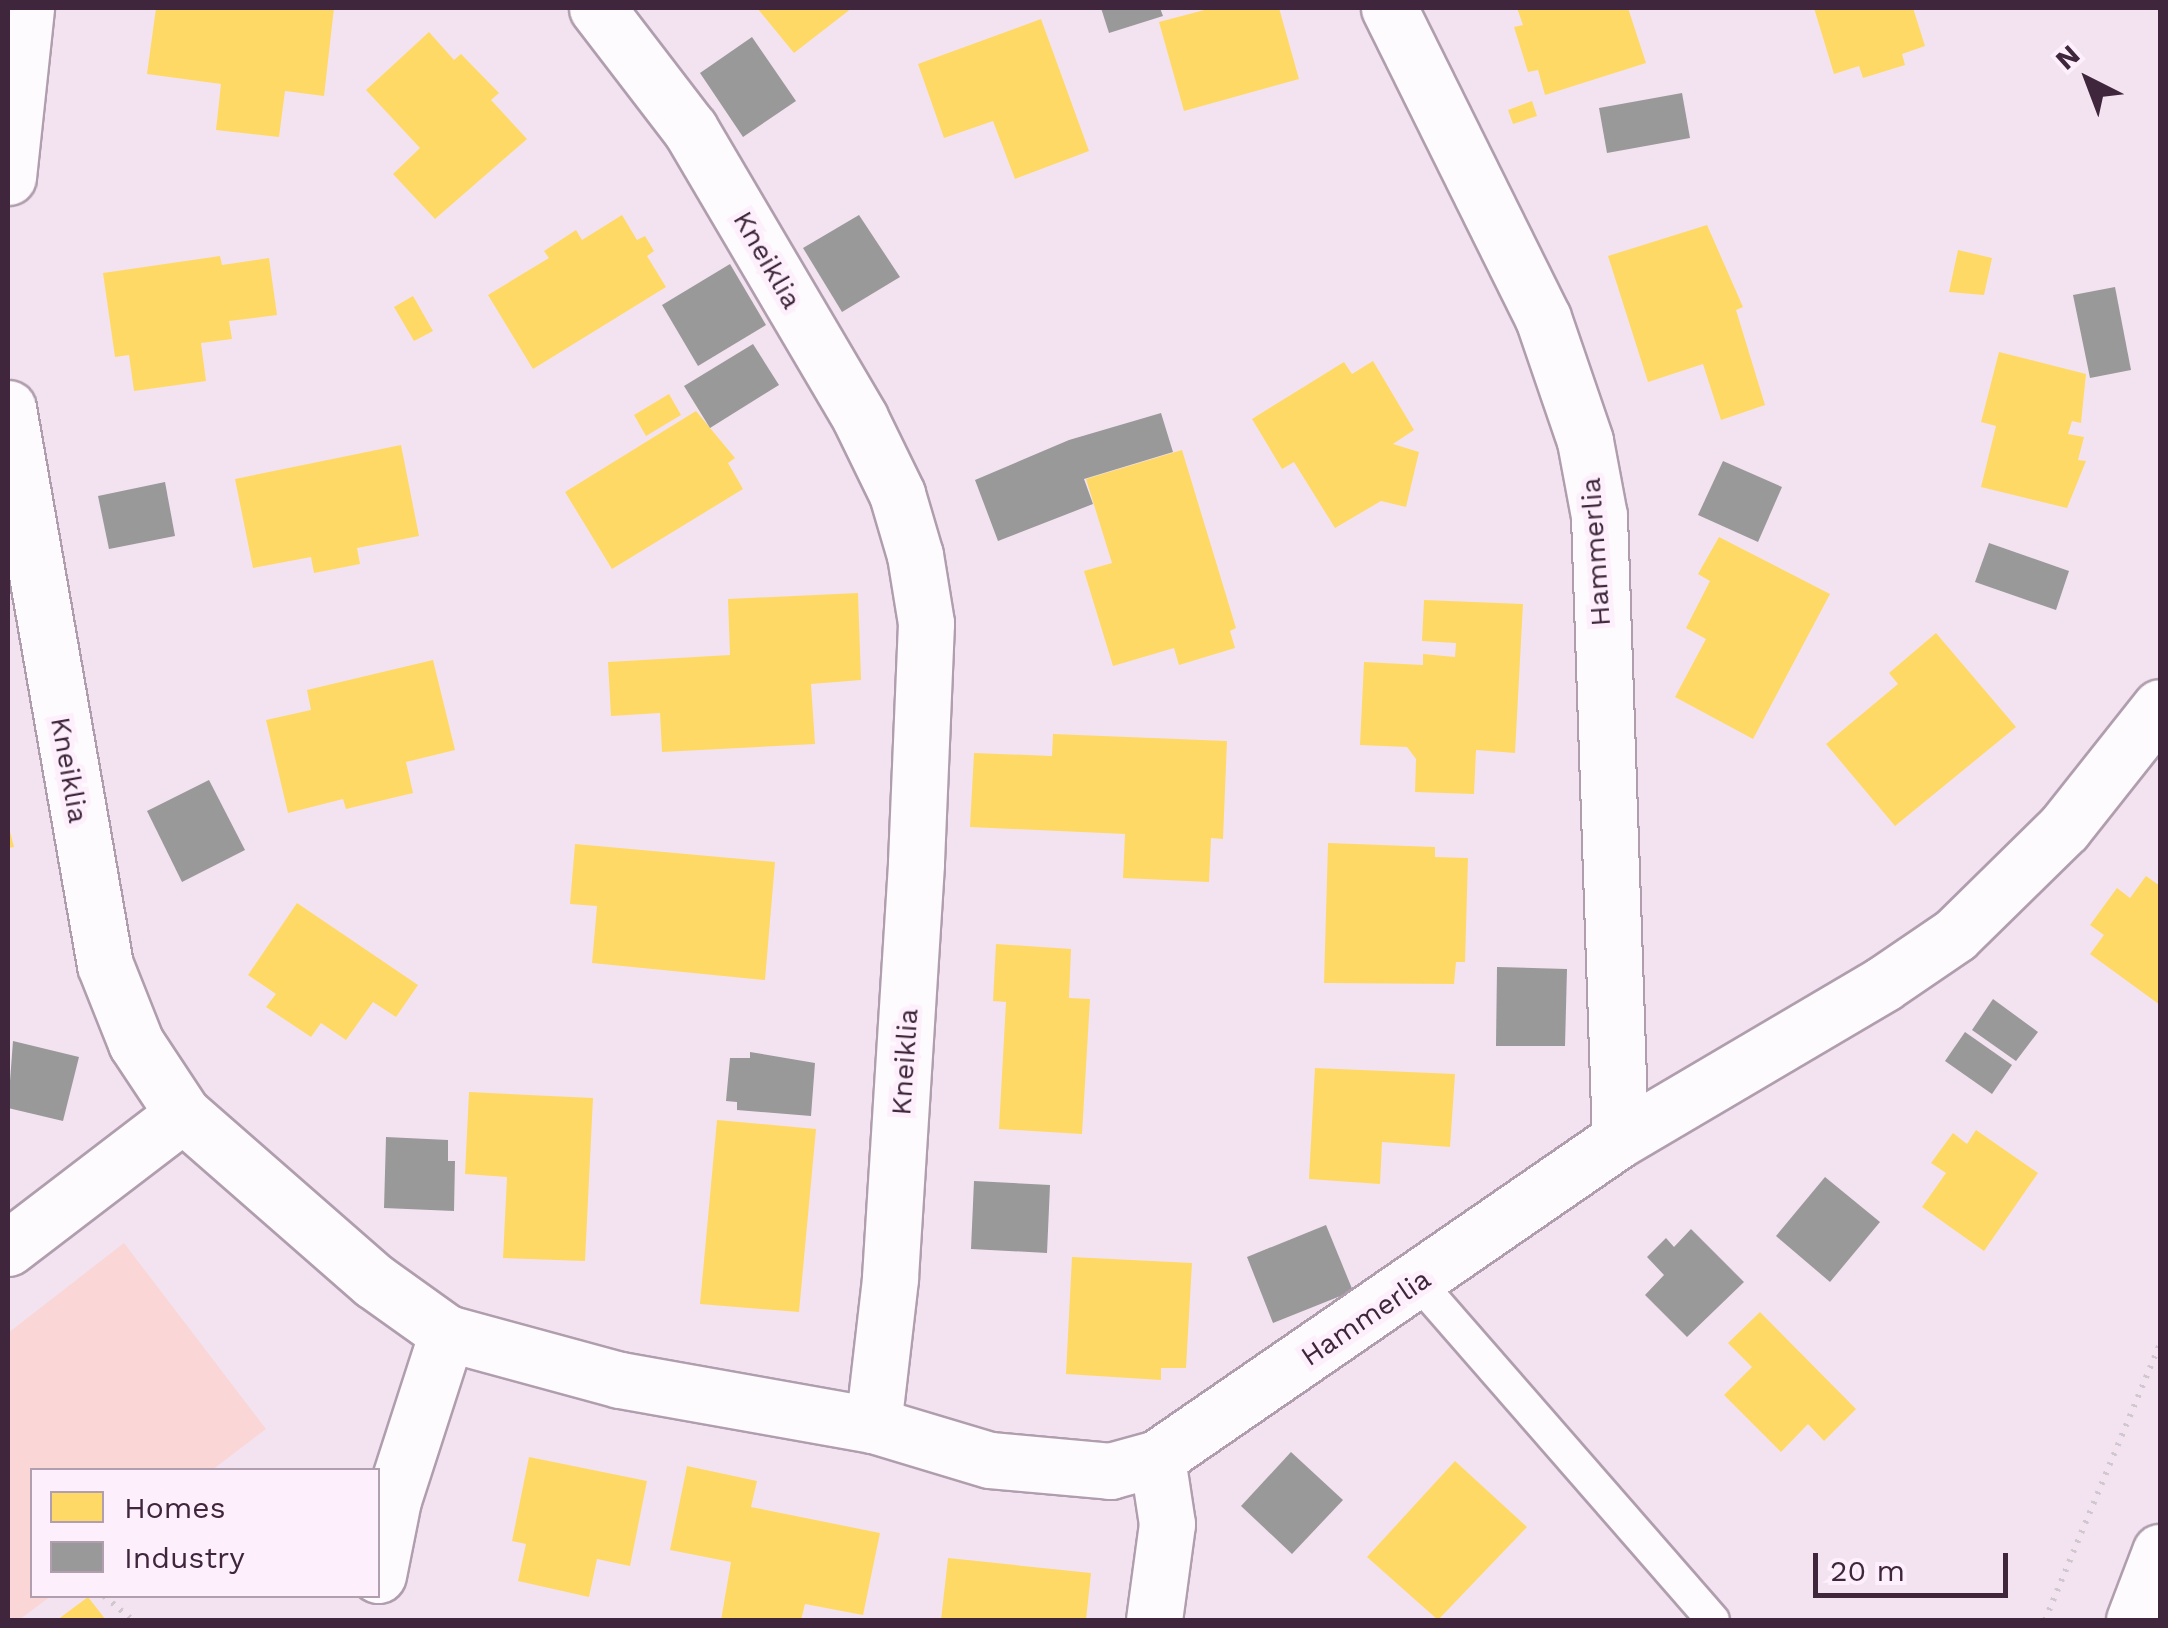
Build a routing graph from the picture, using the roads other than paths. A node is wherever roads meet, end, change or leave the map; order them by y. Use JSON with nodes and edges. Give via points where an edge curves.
{"nodes":[{"id":1,"x":26,"y":8,"type":"edge"},
{"id":2,"x":598,"y":8,"type":"edge"},
{"id":3,"x":1389,"y":8,"type":"edge"},
{"id":4,"x":8,"y":177,"type":"edge"},
{"id":5,"x":8,"y":408,"type":"edge"},
{"id":6,"x":2160,"y":707,"type":"edge"},
{"id":7,"x":183,"y":1114,"type":"junction"},
{"id":8,"x":1620,"y":1139,"type":"junction"},
{"id":9,"x":8,"y":1248,"type":"edge"},
{"id":10,"x":1419,"y":1283,"type":"junction"},
{"id":11,"x":447,"y":1333,"type":"junction"},
{"id":12,"x":873,"y":1425,"type":"junction"},
{"id":13,"x":1157,"y":1458,"type":"junction"},
{"id":14,"x":2160,"y":1552,"type":"edge"},
{"id":15,"x":380,"y":1564,"type":"edge"},
{"id":16,"x":1154,"y":1620,"type":"edge"},
{"id":17,"x":1714,"y":1620,"type":"edge"},
{"id":18,"x":2134,"y":1620,"type":"edge"}],
"edges":[{"from":1,"to":4,"type":"street"},
{"from":2,"to":12,"type":"street","name":"Kneiklia","via":[[690,129],[860,418],[898,494],[916,555],[926,623],[912,951]]},
{"from":3,"to":8,"type":"street","name":"Hammerlia","via":[[1543,318],[1586,441],[1599,516]]},
{"from":5,"to":7,"type":"street","name":"Kneiklia","via":[[105,966],[136,1043]]},
{"from":6,"to":8,"type":"street","name":"Hammerlia","via":[[2064,828],[1955,934],[1883,984]]},
{"from":7,"to":9,"type":"street"},
{"from":7,"to":11,"type":"street","name":"Kneiklia","via":[[374,1281]]},
{"from":8,"to":10,"type":"street","name":"Hammerlia"},
{"from":10,"to":13,"type":"street","name":"Hammerlia"},
{"from":10,"to":17,"type":"lane"},
{"from":11,"to":12,"type":"street","name":"Kneiklia","via":[[620,1380]]},
{"from":11,"to":15,"type":"street","via":[[393,1500]]},
{"from":12,"to":13,"type":"street","name":"Hammerlia","via":[[990,1460],[1110,1471]]},
{"from":13,"to":16,"type":"street","via":[[1167,1524]]},
{"from":14,"to":18,"type":"street"}]}
